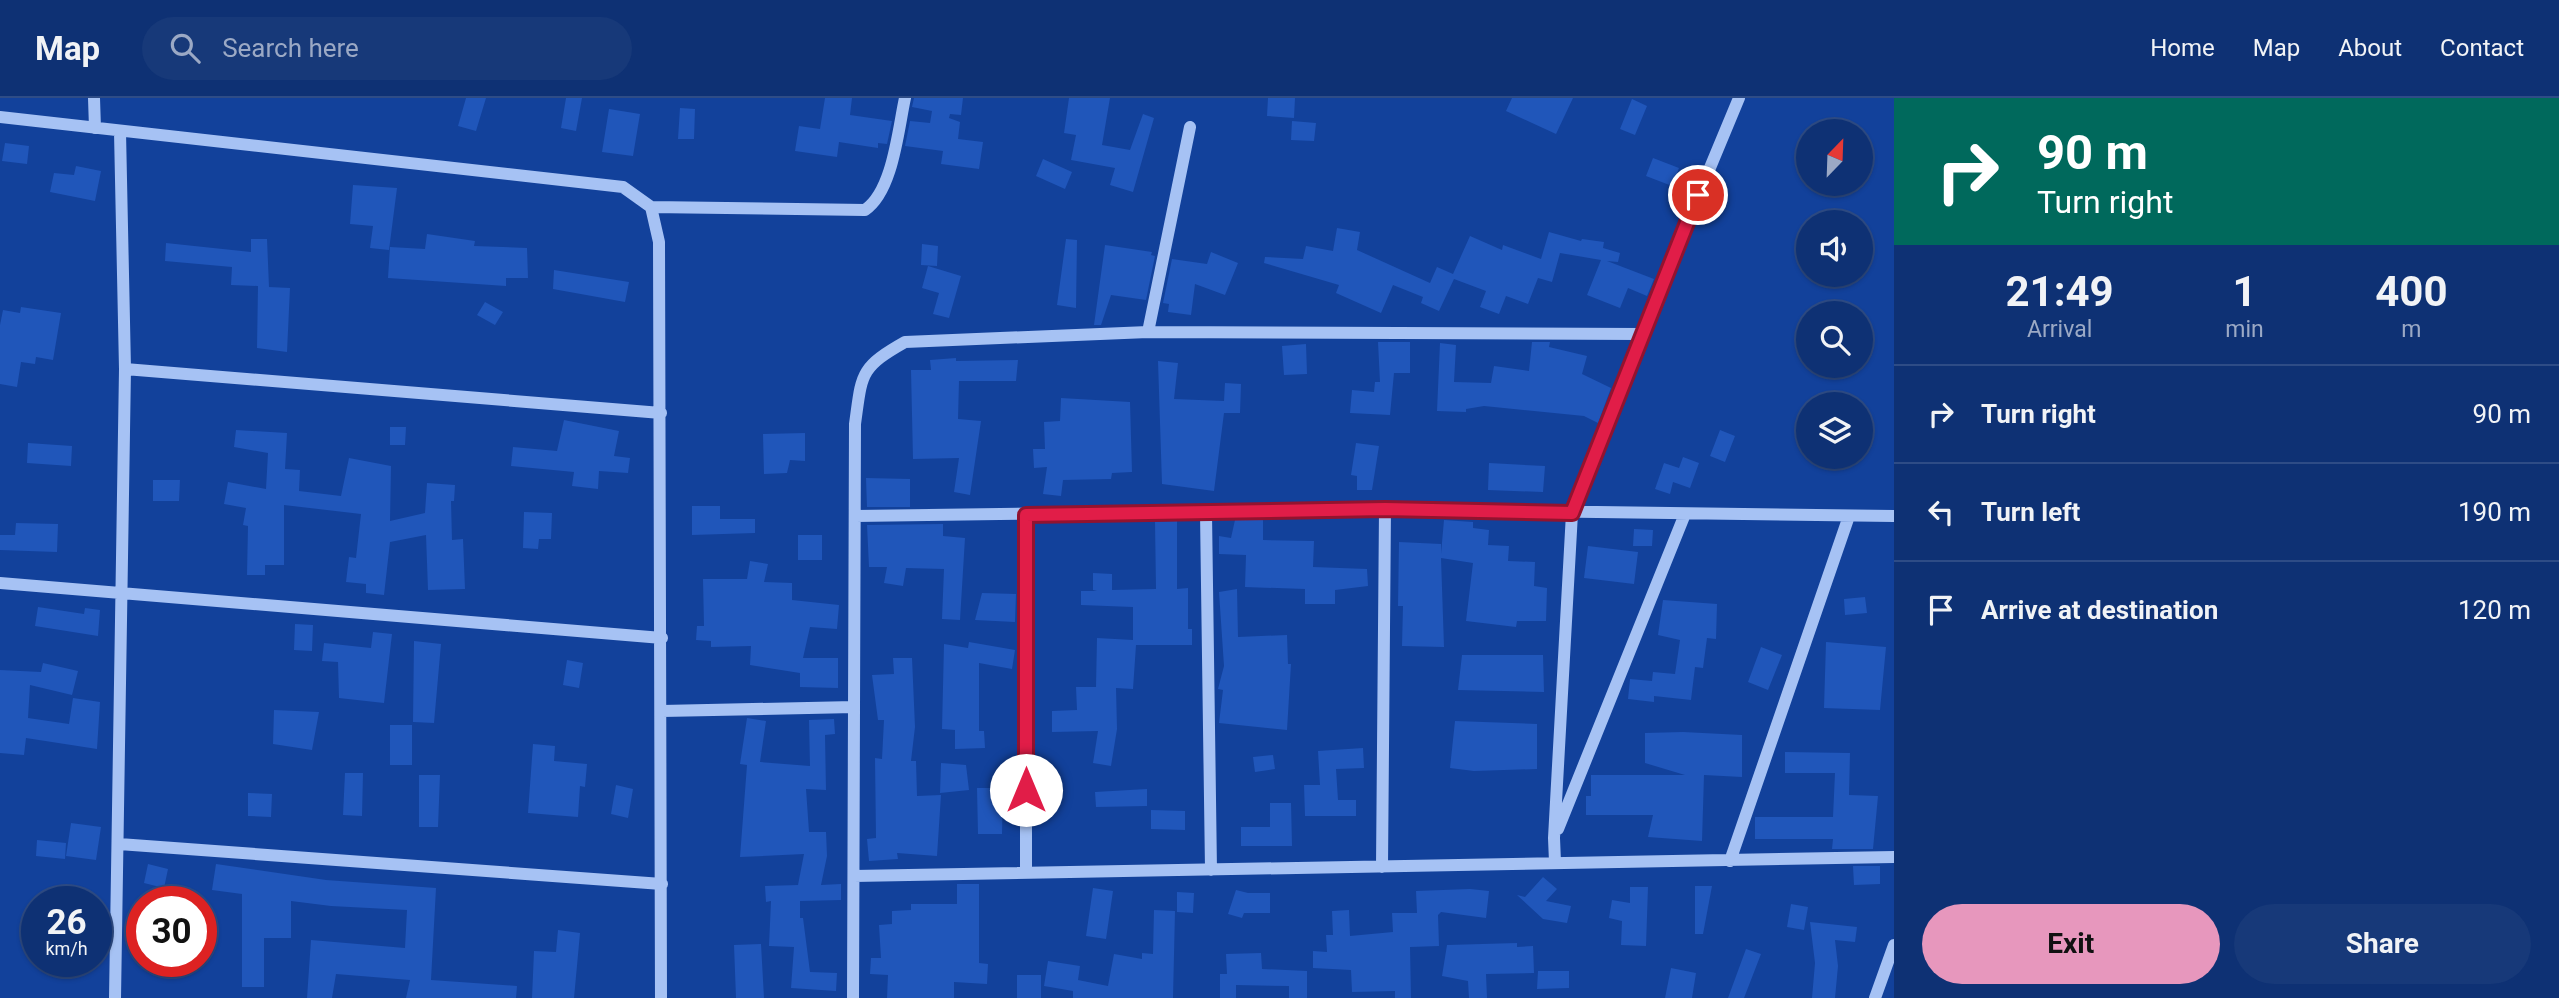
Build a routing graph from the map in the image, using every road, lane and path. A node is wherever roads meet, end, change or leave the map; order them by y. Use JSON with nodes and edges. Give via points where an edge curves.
{"nodes":[{"id":1,"x":94,"y":98,"type":"edge"},
{"id":2,"x":905,"y":98,"type":"edge"},
{"id":3,"x":1739,"y":98,"type":"edge"},
{"id":4,"x":0,"y":117,"type":"edge"},
{"id":5,"x":1190,"y":127,"type":"dead end"},
{"id":6,"x":94,"y":128,"type":"junction"},
{"id":7,"x":120,"y":132,"type":"junction"},
{"id":8,"x":652,"y":207,"type":"junction"},
{"id":9,"x":1148,"y":332,"type":"junction"},
{"id":10,"x":1642,"y":334,"type":"junction"},
{"id":11,"x":125,"y":369,"type":"junction"},
{"id":12,"x":661,"y":413,"type":"junction"},
{"id":13,"x":1385,"y":509,"type":"junction"},
{"id":14,"x":1206,"y":513,"type":"junction"},
{"id":15,"x":1572,"y":513,"type":"junction"},
{"id":16,"x":1685,"y":514,"type":"junction"},
{"id":17,"x":1026,"y":515,"type":"junction"},
{"id":18,"x":855,"y":516,"type":"junction"},
{"id":19,"x":1849,"y":516,"type":"junction"},
{"id":20,"x":1894,"y":516,"type":"edge"},
{"id":21,"x":0,"y":583,"type":"edge"},
{"id":22,"x":124,"y":591,"type":"junction"},
{"id":23,"x":662,"y":638,"type":"junction"},
{"id":24,"x":854,"y":707,"type":"junction"},
{"id":25,"x":662,"y":711,"type":"junction"},
{"id":26,"x":1554,"y":838,"type":"junction"},
{"id":27,"x":119,"y":844,"type":"junction"},
{"id":28,"x":1894,"y":857,"type":"edge"},
{"id":29,"x":1730,"y":861,"type":"junction"},
{"id":30,"x":1555,"y":862,"type":"junction"},
{"id":31,"x":1382,"y":867,"type":"junction"},
{"id":32,"x":1211,"y":870,"type":"junction"},
{"id":33,"x":1026,"y":873,"type":"junction"},
{"id":34,"x":855,"y":876,"type":"junction"},
{"id":35,"x":662,"y":884,"type":"junction"},
{"id":36,"x":1894,"y":946,"type":"edge"},
{"id":37,"x":115,"y":998,"type":"edge"},
{"id":38,"x":661,"y":998,"type":"edge"},
{"id":39,"x":853,"y":998,"type":"edge"},
{"id":40,"x":1875,"y":998,"type":"edge"}],
"edges":[{"from":1,"to":6,"type":"street"},
{"from":2,"to":8,"type":"street","via":[[885,186],[877,202],[865,210]]},
{"from":3,"to":10,"type":"street"},
{"from":4,"to":6,"type":"street"},
{"from":5,"to":9,"type":"street"},
{"from":6,"to":7,"type":"street"},
{"from":7,"to":8,"type":"street","via":[[623,187]]},
{"from":7,"to":11,"type":"street"},
{"from":8,"to":12,"type":"street","via":[[659,242]]},
{"from":9,"to":10,"type":"street"},
{"from":9,"to":18,"type":"street","via":[[905,342],[874,360],[861,382],[855,424]]},
{"from":10,"to":15,"type":"street"},
{"from":11,"to":12,"type":"street"},
{"from":11,"to":22,"type":"street"},
{"from":12,"to":23,"type":"street"},
{"from":13,"to":14,"type":"street"},
{"from":13,"to":15,"type":"street"},
{"from":13,"to":31,"type":"street"},
{"from":14,"to":17,"type":"street"},
{"from":14,"to":32,"type":"street"},
{"from":15,"to":16,"type":"street"},
{"from":15,"to":26,"type":"street"},
{"from":16,"to":19,"type":"street"},
{"from":16,"to":26,"type":"street"},
{"from":17,"to":18,"type":"street"},
{"from":17,"to":33,"type":"street"},
{"from":18,"to":24,"type":"street"},
{"from":19,"to":20,"type":"street"},
{"from":19,"to":29,"type":"street"},
{"from":21,"to":22,"type":"street"},
{"from":22,"to":23,"type":"street"},
{"from":22,"to":27,"type":"street"},
{"from":23,"to":25,"type":"street"},
{"from":24,"to":25,"type":"street"},
{"from":24,"to":34,"type":"street"},
{"from":25,"to":35,"type":"street"},
{"from":26,"to":30,"type":"street"},
{"from":27,"to":35,"type":"street"},
{"from":27,"to":37,"type":"street"},
{"from":28,"to":29,"type":"street"},
{"from":29,"to":30,"type":"street"},
{"from":30,"to":31,"type":"street"},
{"from":31,"to":32,"type":"street"},
{"from":32,"to":33,"type":"street"},
{"from":33,"to":34,"type":"street"},
{"from":34,"to":39,"type":"street"},
{"from":35,"to":38,"type":"street"},
{"from":36,"to":40,"type":"street"}]}
